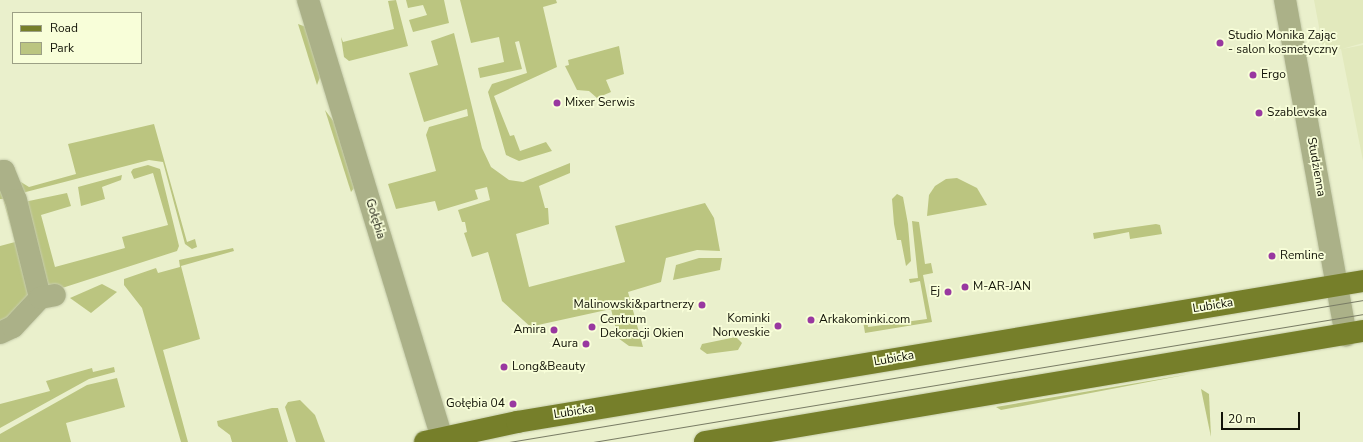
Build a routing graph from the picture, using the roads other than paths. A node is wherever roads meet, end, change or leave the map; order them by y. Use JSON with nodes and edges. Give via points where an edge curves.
{"nodes":[{"id":1,"x":308,"y":0,"type":"edge"},
{"id":2,"x":1285,"y":0,"type":"edge"},
{"id":3,"x":1,"y":167,"type":"edge"},
{"id":4,"x":1363,"y":281,"type":"edge"},
{"id":5,"x":1338,"y":285,"type":"junction"},
{"id":6,"x":0,"y":333,"type":"edge"},
{"id":7,"x":1355,"y":333,"type":"edge"},
{"id":8,"x":434,"y":439,"type":"edge"},
{"id":9,"x":705,"y":442,"type":"edge"}],
"edges":[{"from":1,"to":8,"type":"street","name":"Gołębia"},
{"from":2,"to":5,"type":"street","name":"Studzienna"},
{"from":3,"to":6,"type":"street","via":[[16,200],[48,297],[13,327]]},
{"from":4,"to":5,"type":"main road","name":"Lubicka"},
{"from":5,"to":7,"type":"street","name":"Studzienna"},
{"from":5,"to":8,"type":"main road","name":"Lubicka"},
{"from":7,"to":9,"type":"main road"}]}
